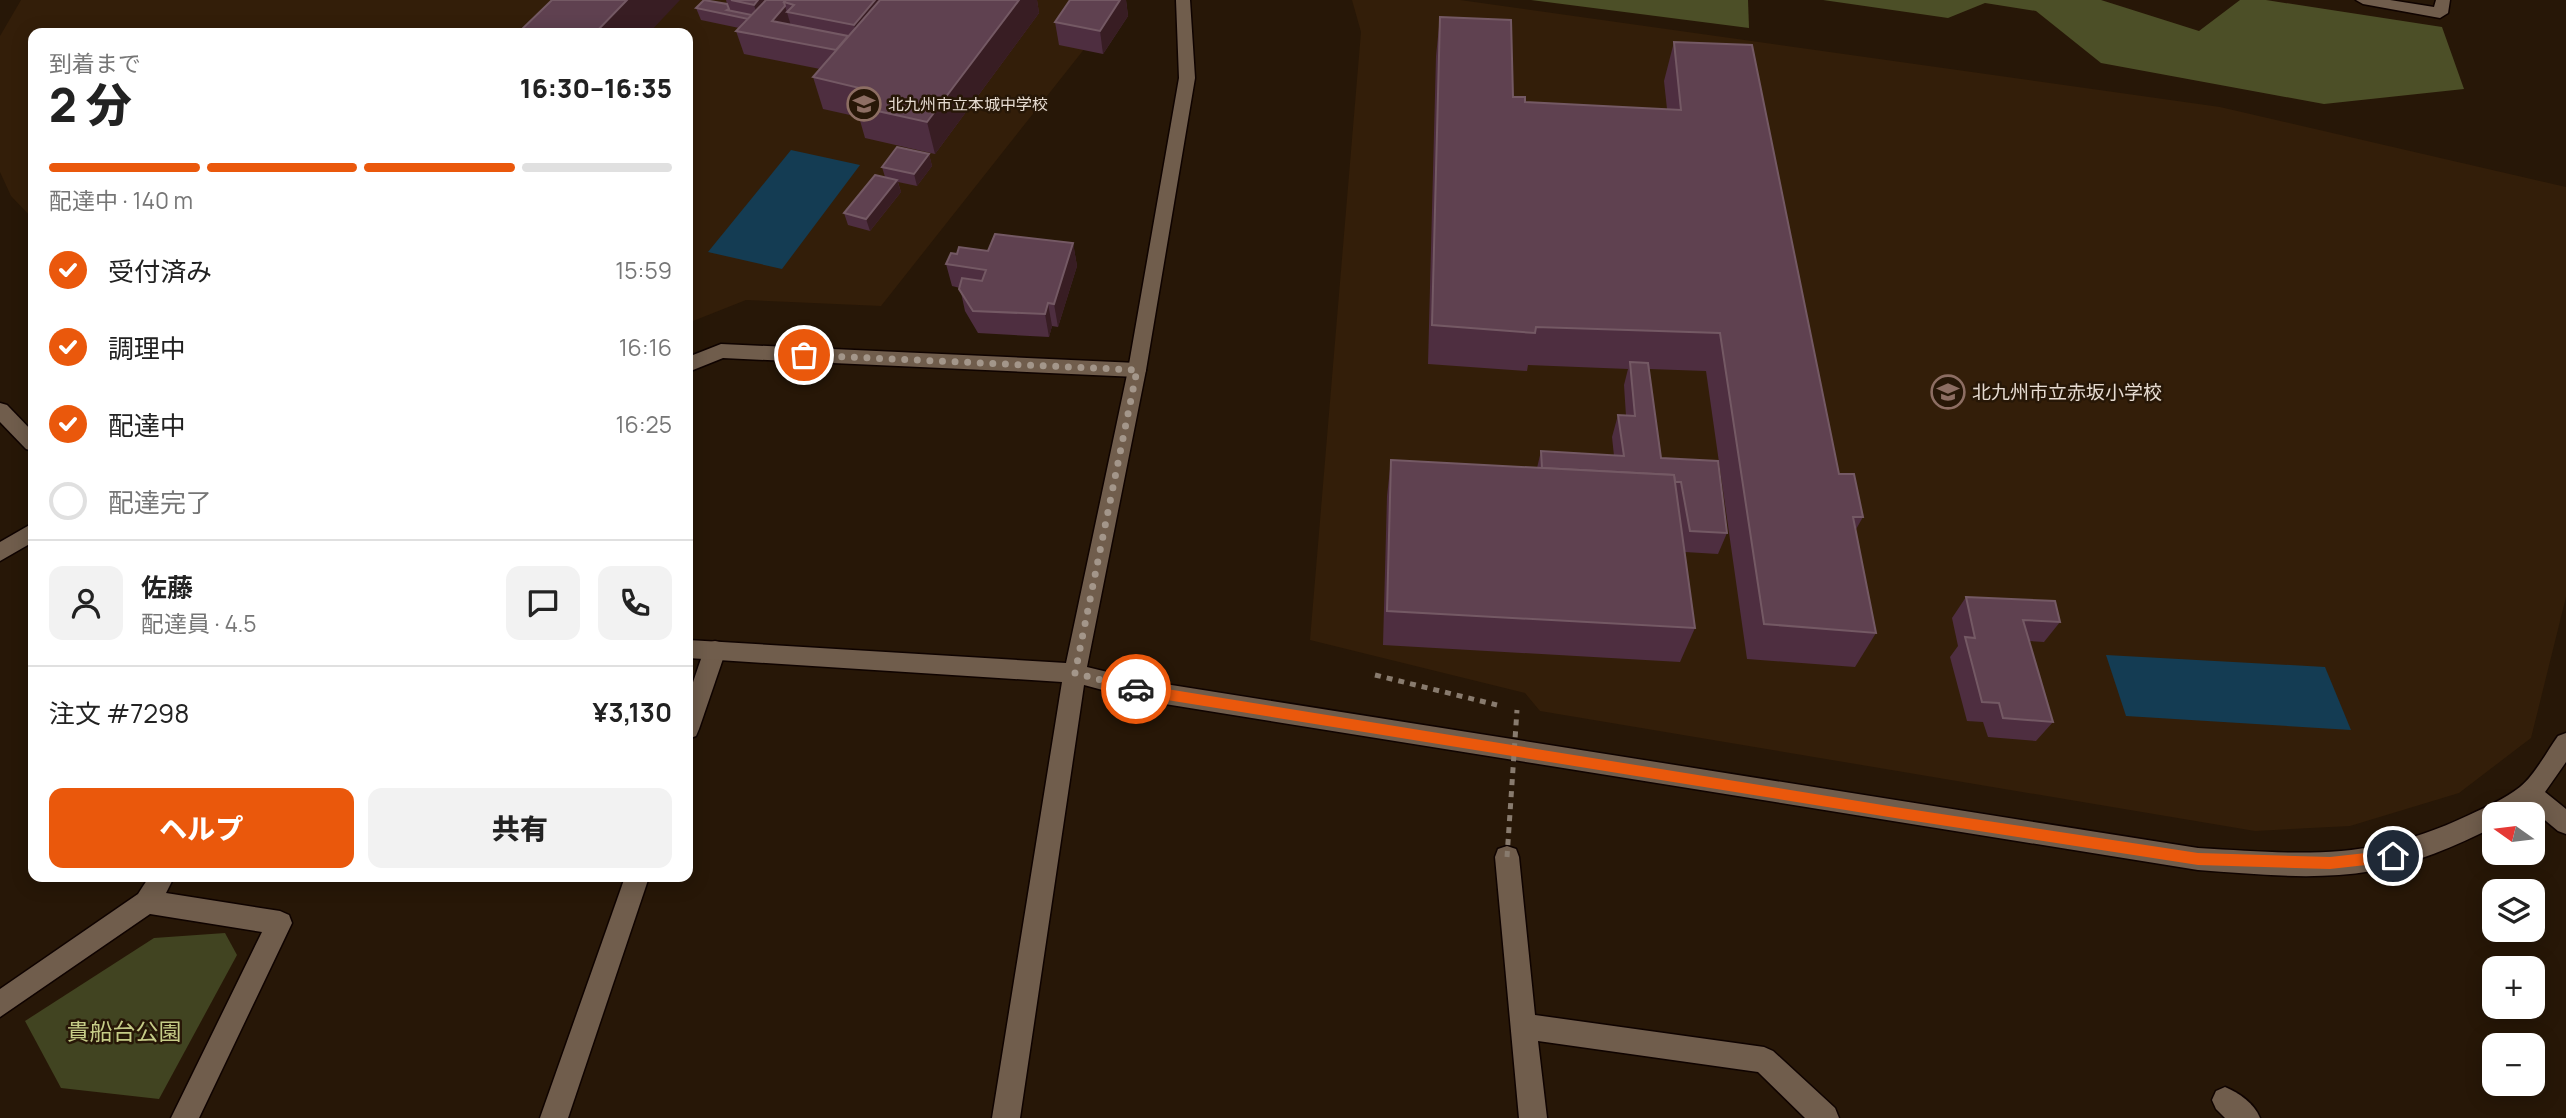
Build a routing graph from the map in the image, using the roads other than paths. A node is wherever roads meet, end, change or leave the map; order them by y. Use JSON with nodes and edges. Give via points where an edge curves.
{"nodes":[{"id":1,"x":1183,"y":0,"type":"edge"},
{"id":2,"x":2363,"y":0,"type":"edge"},
{"id":3,"x":2443,"y":0,"type":"edge"},
{"id":4,"x":693,"y":363,"type":"edge"},
{"id":5,"x":1137,"y":370,"type":"junction"},
{"id":6,"x":0,"y":410,"type":"edge"},
{"id":7,"x":28,"y":439,"type":"edge"},
{"id":8,"x":28,"y":534,"type":"edge"},
{"id":9,"x":0,"y":553,"type":"edge"},
{"id":10,"x":693,"y":649,"type":"edge"},
{"id":11,"x":715,"y":650,"type":"junction"},
{"id":12,"x":1075,"y":673,"type":"junction"},
{"id":13,"x":693,"y":714,"type":"edge"},
{"id":14,"x":2566,"y":743,"type":"edge"},
{"id":15,"x":2530,"y":794,"type":"junction"},
{"id":16,"x":2516,"y":802,"type":"edge"},
{"id":17,"x":2482,"y":820,"type":"edge"},
{"id":18,"x":2566,"y":823,"type":"edge"},
{"id":19,"x":1507,"y":857,"type":"road end"},
{"id":20,"x":159,"y":882,"type":"edge"},
{"id":21,"x":635,"y":882,"type":"edge"},
{"id":22,"x":147,"y":902,"type":"junction"},
{"id":23,"x":0,"y":1004,"type":"edge"},
{"id":24,"x":1524,"y":1026,"type":"junction"},
{"id":25,"x":2225,"y":1100,"type":"dead end"},
{"id":26,"x":186,"y":1118,"type":"edge"},
{"id":27,"x":554,"y":1118,"type":"edge"},
{"id":28,"x":1006,"y":1118,"type":"edge"},
{"id":29,"x":1533,"y":1118,"type":"edge"},
{"id":30,"x":1825,"y":1118,"type":"edge"},
{"id":31,"x":2246,"y":1118,"type":"edge"}],
"edges":[{"from":1,"to":5,"type":"street","via":[[1187,78]]},
{"from":2,"to":3,"type":"street","via":[[2440,13]]},
{"from":4,"to":5,"type":"street","via":[[720,351]]},
{"from":5,"to":12,"type":"street"},
{"from":6,"to":7,"type":"street"},
{"from":8,"to":9,"type":"street"},
{"from":10,"to":11,"type":"street"},
{"from":11,"to":12,"type":"street"},
{"from":11,"to":13,"type":"street"},
{"from":12,"to":17,"type":"street","via":[[1154,693],[2198,859],[2330,863],[2393,856]]},
{"from":12,"to":28,"type":"street"},
{"from":14,"to":15,"type":"street"},
{"from":15,"to":16,"type":"street"},
{"from":15,"to":18,"type":"street"},
{"from":19,"to":24,"type":"street"},
{"from":20,"to":22,"type":"street"},
{"from":21,"to":27,"type":"street"},
{"from":22,"to":23,"type":"street"},
{"from":22,"to":26,"type":"street","via":[[281,923]]},
{"from":24,"to":29,"type":"street"},
{"from":24,"to":30,"type":"street","via":[[1763,1060]]},
{"from":25,"to":31,"type":"street"}]}
